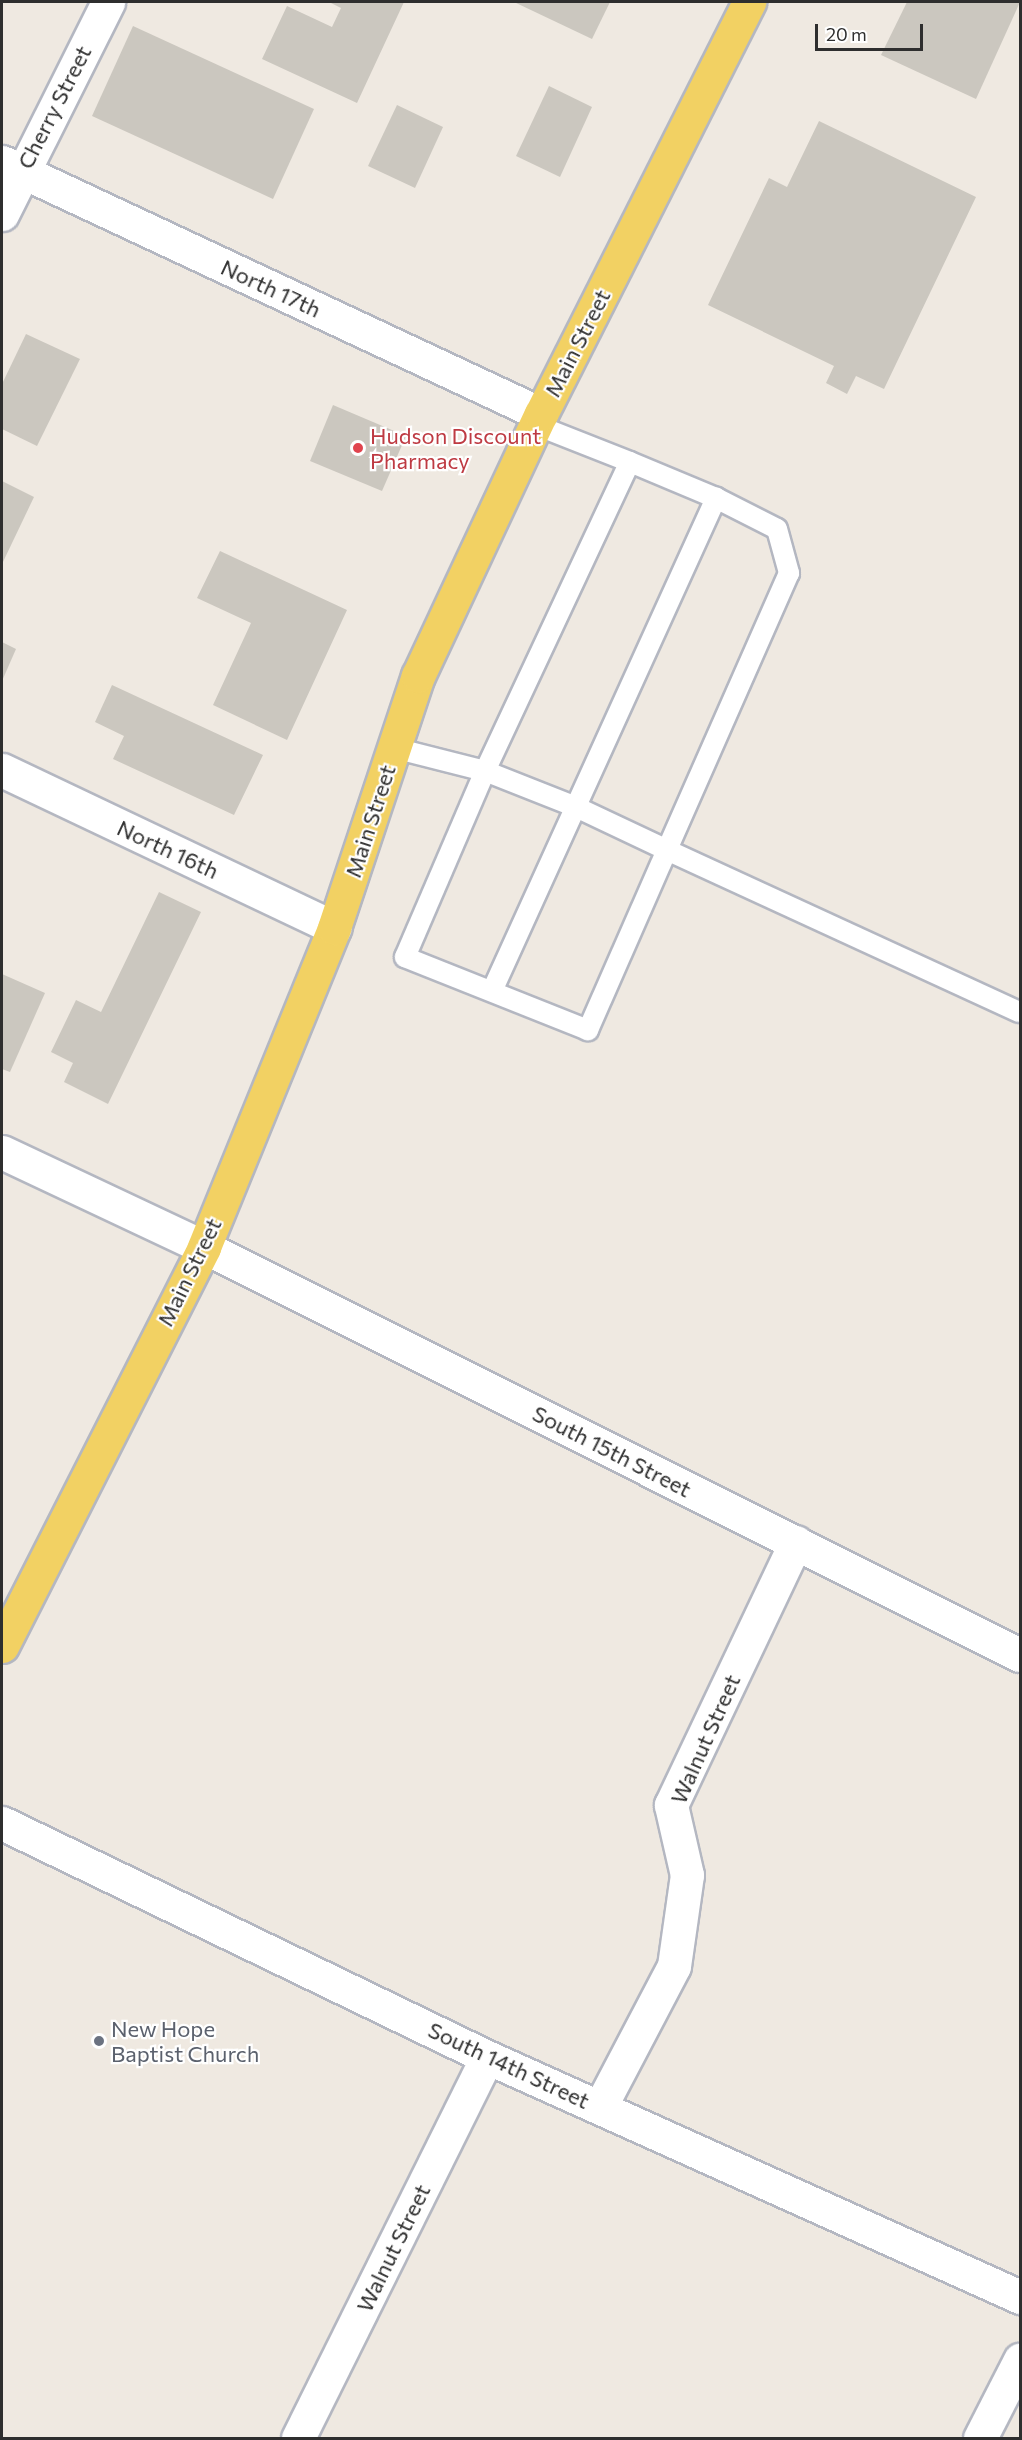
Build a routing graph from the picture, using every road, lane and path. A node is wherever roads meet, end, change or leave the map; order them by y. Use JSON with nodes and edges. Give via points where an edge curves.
{"nodes":[{"id":1,"x":108,"y":2,"type":"edge"},
{"id":2,"x":750,"y":2,"type":"edge"},
{"id":3,"x":11,"y":167,"type":"edge"},
{"id":4,"x":2,"y":214,"type":"edge"},
{"id":5,"x":538,"y":420,"type":"junction"},
{"id":6,"x":630,"y":462,"type":"junction"},
{"id":7,"x":716,"y":498,"type":"junction"},
{"id":8,"x":394,"y":748,"type":"junction"},
{"id":9,"x":2,"y":771,"type":"edge"},
{"id":10,"x":484,"y":771,"type":"junction"},
{"id":11,"x":576,"y":807,"type":"junction"},
{"id":12,"x":667,"y":850,"type":"junction"},
{"id":13,"x":334,"y":928,"type":"junction"},
{"id":14,"x":492,"y":990,"type":"junction"},
{"id":15,"x":1020,"y":1012,"type":"edge"},
{"id":16,"x":2,"y":1152,"type":"edge"},
{"id":17,"x":204,"y":1247,"type":"junction"},
{"id":18,"x":796,"y":1542,"type":"junction"},
{"id":19,"x":2,"y":1646,"type":"edge"},
{"id":20,"x":1020,"y":1655,"type":"edge"},
{"id":21,"x":2,"y":1823,"type":"edge"},
{"id":22,"x":487,"y":2057,"type":"junction"},
{"id":23,"x":600,"y":2108,"type":"junction"},
{"id":24,"x":1020,"y":2297,"type":"edge"},
{"id":25,"x":1020,"y":2360,"type":"edge"},
{"id":26,"x":298,"y":2439,"type":"edge"},
{"id":27,"x":980,"y":2439,"type":"edge"}],
"edges":[{"from":1,"to":3,"type":"street","name":"Cherry Street"},
{"from":2,"to":5,"type":"main road","name":"Main Street"},
{"from":3,"to":4,"type":"street","name":"Cherry Street"},
{"from":3,"to":5,"type":"street","name":"North 17th"},
{"from":5,"to":6,"type":"lane"},
{"from":5,"to":8,"type":"main road","name":"Main Street","via":[[418,676]]},
{"from":6,"to":7,"type":"lane"},
{"from":6,"to":10,"type":"lane"},
{"from":7,"to":11,"type":"lane"},
{"from":7,"to":12,"type":"lane","via":[[777,529],[789,573]]},
{"from":8,"to":10,"type":"lane"},
{"from":8,"to":13,"type":"main road","name":"Main Street"},
{"from":9,"to":13,"type":"street","name":"North 16th"},
{"from":10,"to":11,"type":"lane"},
{"from":10,"to":14,"type":"lane","via":[[405,957]]},
{"from":11,"to":12,"type":"lane"},
{"from":11,"to":14,"type":"lane"},
{"from":12,"to":14,"type":"lane","via":[[588,1030]]},
{"from":12,"to":15,"type":"lane"},
{"from":13,"to":17,"type":"main road","name":"Main Street"},
{"from":16,"to":17,"type":"street","name":"South 15th Street"},
{"from":17,"to":18,"type":"street","name":"South 15th Street"},
{"from":17,"to":19,"type":"main road","name":"Main Street"},
{"from":18,"to":20,"type":"street","name":"South 15th Street"},
{"from":18,"to":23,"type":"street","name":"Walnut Street","via":[[671,1805],[687,1875],[674,1966]]},
{"from":21,"to":22,"type":"street","name":"South 14th Street"},
{"from":22,"to":23,"type":"street","name":"South 14th Street"},
{"from":22,"to":26,"type":"street","name":"Walnut Street"},
{"from":23,"to":24,"type":"street","name":"South 14th Street"},
{"from":25,"to":27,"type":"street"}]}
